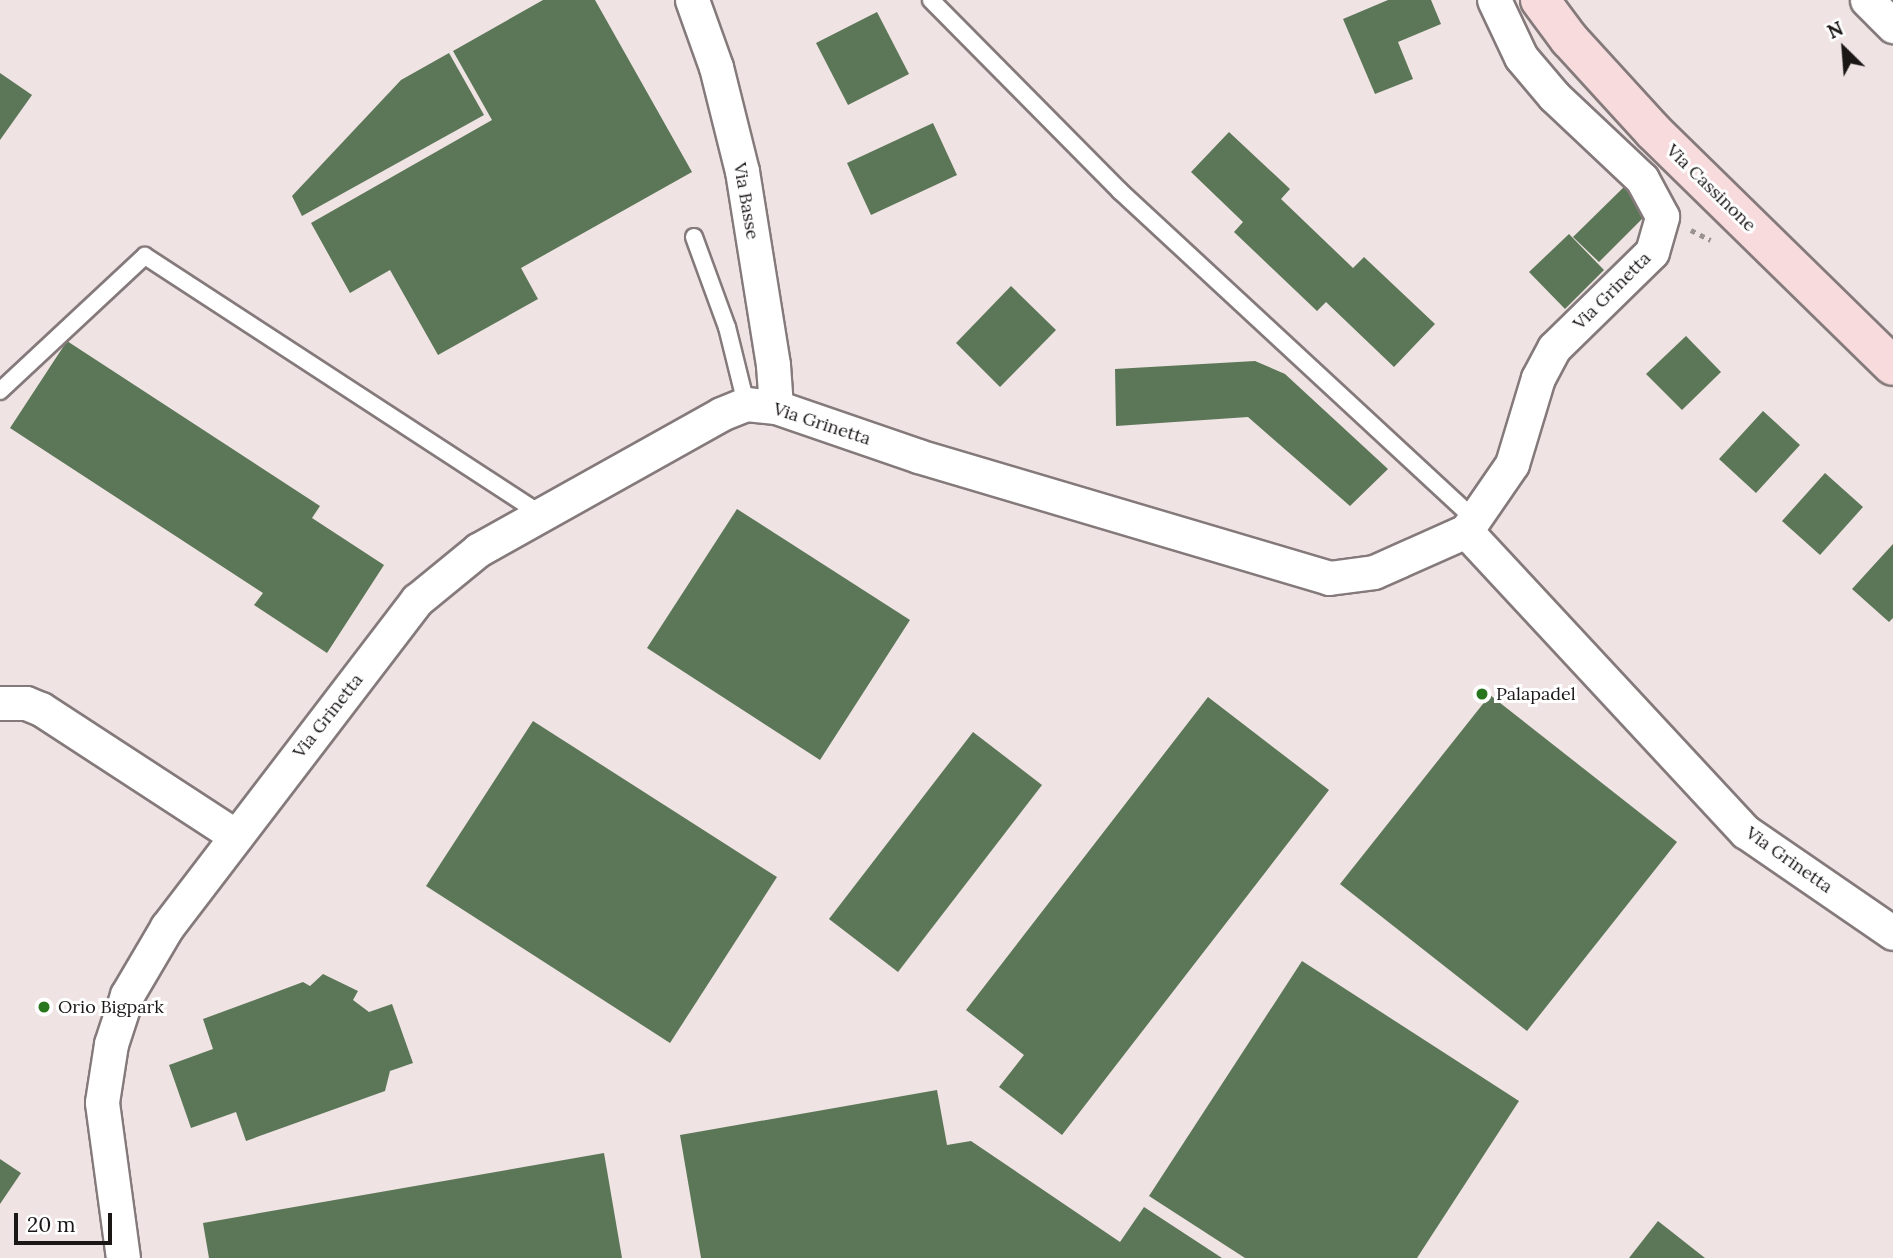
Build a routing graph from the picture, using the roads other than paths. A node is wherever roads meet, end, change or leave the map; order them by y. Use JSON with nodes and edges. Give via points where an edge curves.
{"nodes":[{"id":1,"x":692,"y":0,"type":"edge"},
{"id":2,"x":931,"y":0,"type":"edge"},
{"id":3,"x":1494,"y":0,"type":"edge"},
{"id":4,"x":1867,"y":0,"type":"edge"},
{"id":5,"x":1544,"y":2,"type":"edge"},
{"id":6,"x":1893,"y":26,"type":"edge"},
{"id":7,"x":694,"y":237,"type":"dead end"},
{"id":8,"x":1893,"y":366,"type":"edge"},
{"id":9,"x":0,"y":391,"type":"edge"},
{"id":10,"x":761,"y":405,"type":"junction"},
{"id":11,"x":542,"y":515,"type":"junction"},
{"id":12,"x":1470,"y":525,"type":"junction"},
{"id":13,"x":0,"y":703,"type":"edge"},
{"id":14,"x":236,"y":836,"type":"junction"},
{"id":15,"x":1893,"y":933,"type":"edge"},
{"id":16,"x":123,"y":1258,"type":"edge"}],
"edges":[{"from":1,"to":10,"type":"street","name":"Via Basse","via":[[716,67],[742,171],[773,365]]},
{"from":2,"to":12,"type":"lane","via":[[1120,191]]},
{"from":3,"to":12,"type":"street","name":"Via Grinetta","via":[[1521,57],[1554,96],[1642,179],[1662,216],[1652,252],[1555,348],[1538,378],[1512,464]]},
{"from":4,"to":6,"type":"street"},
{"from":5,"to":8,"type":"main road","name":"Via Cassinone","via":[[1654,132]]},
{"from":7,"to":10,"type":"lane"},
{"from":9,"to":11,"type":"lane","via":[[145,256]]},
{"from":10,"to":11,"type":"street","name":"Via Grinetta"},
{"from":10,"to":12,"type":"street","name":"Via Grinetta","via":[[1329,578],[1374,572]]},
{"from":11,"to":14,"type":"street","name":"Via Grinetta","via":[[478,550],[417,600]]},
{"from":12,"to":15,"type":"street","name":"Via Grinetta","via":[[1746,832]]},
{"from":13,"to":14,"type":"street","via":[[26,703],[41,709]]},
{"from":14,"to":16,"type":"street","name":"Via Grinetta","via":[[167,927],[127,995],[111,1044],[102,1102]]}]}
